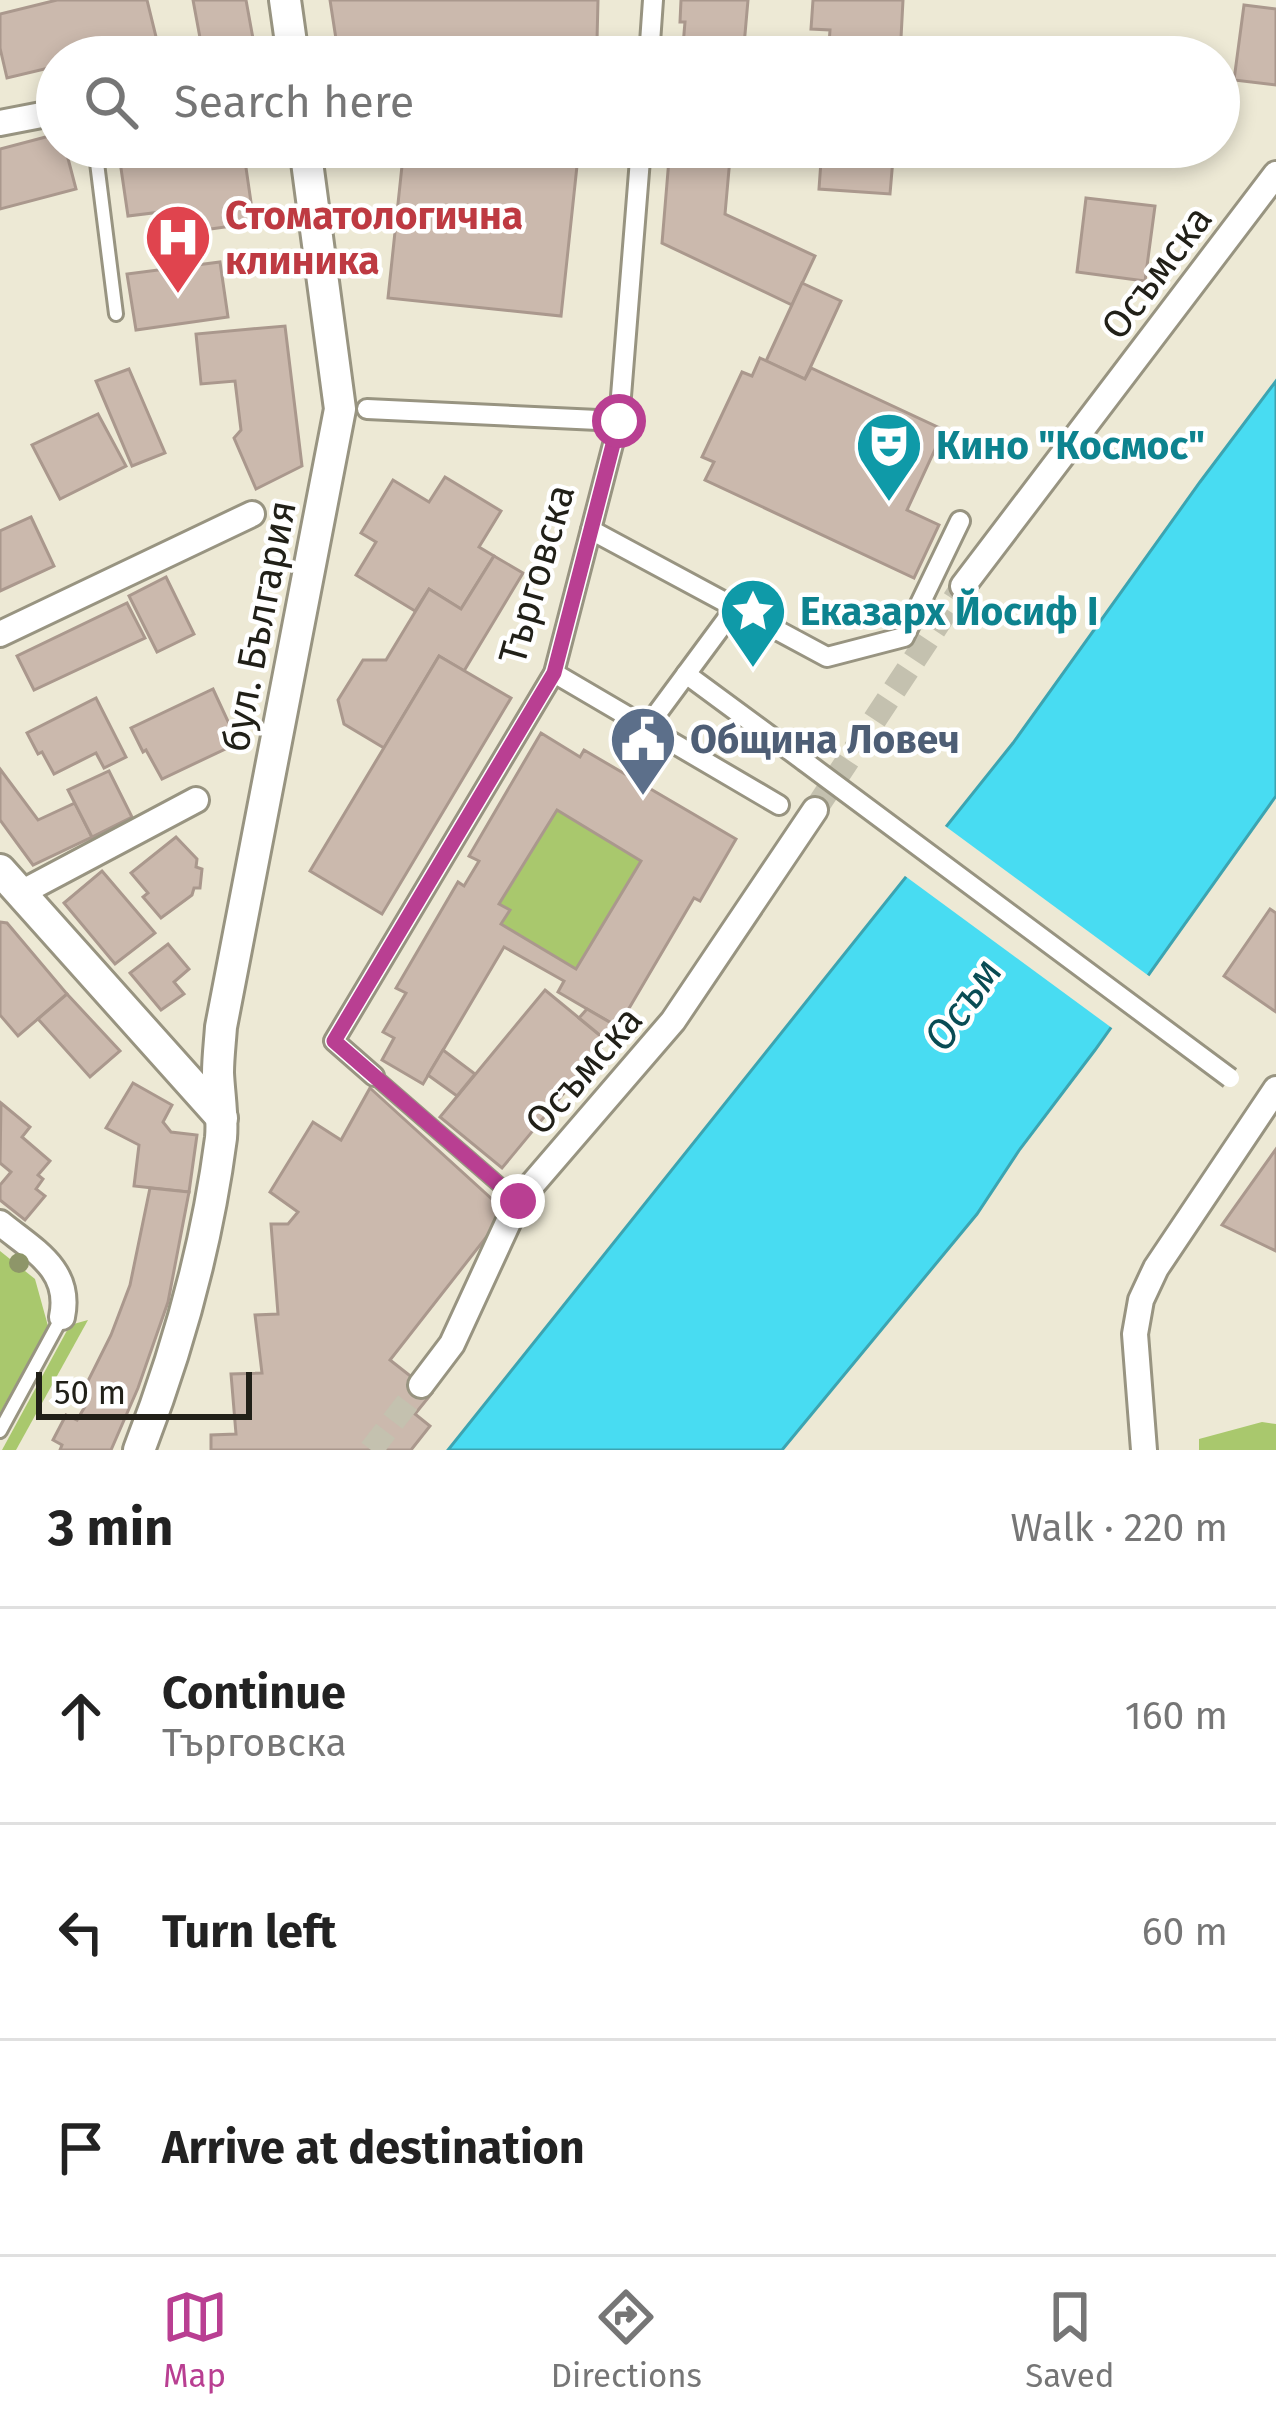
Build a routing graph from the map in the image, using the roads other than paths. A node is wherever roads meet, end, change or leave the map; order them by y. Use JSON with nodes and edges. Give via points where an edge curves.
{"nodes":[{"id":1,"x":285,"y":0,"type":"edge"},
{"id":2,"x":653,"y":0,"type":"edge"},
{"id":3,"x":290,"y":36,"type":"edge"},
{"id":4,"x":650,"y":36,"type":"edge"},
{"id":5,"x":36,"y":116,"type":"edge"},
{"id":6,"x":0,"y":123,"type":"edge"},
{"id":7,"x":98,"y":168,"type":"edge"},
{"id":8,"x":308,"y":168,"type":"edge"},
{"id":9,"x":639,"y":168,"type":"edge"},
{"id":10,"x":1276,"y":174,"type":"edge"},
{"id":11,"x":116,"y":314,"type":"dead end"},
{"id":12,"x":367,"y":409,"type":"dead end"},
{"id":13,"x":619,"y":421,"type":"junction"},
{"id":14,"x":252,"y":514,"type":"dead end"},
{"id":15,"x":959,"y":520,"type":"dead end"},
{"id":16,"x":591,"y":530,"type":"junction"},
{"id":17,"x":963,"y":586,"type":"tunnel mouth"},
{"id":18,"x":735,"y":608,"type":"junction"},
{"id":19,"x":0,"y":634,"type":"edge"},
{"id":20,"x":554,"y":673,"type":"junction"},
{"id":21,"x":686,"y":674,"type":"junction"},
{"id":22,"x":647,"y":727,"type":"junction"},
{"id":23,"x":196,"y":800,"type":"dead end"},
{"id":24,"x":779,"y":805,"type":"dead end"},
{"id":25,"x":815,"y":810,"type":"tunnel mouth"},
{"id":26,"x":9,"y":882,"type":"edge"},
{"id":27,"x":374,"y":1076,"type":"joint"},
{"id":28,"x":1230,"y":1078,"type":"dead end"},
{"id":29,"x":1276,"y":1089,"type":"edge"},
{"id":30,"x":222,"y":1118,"type":"junction"},
{"id":31,"x":518,"y":1201,"type":"junction"},
{"id":32,"x":0,"y":1223,"type":"edge"},
{"id":33,"x":62,"y":1317,"type":"joint"},
{"id":34,"x":421,"y":1385,"type":"tunnel mouth"},
{"id":35,"x":0,"y":1431,"type":"edge"},
{"id":36,"x":1139,"y":1446,"type":"edge"},
{"id":37,"x":139,"y":1450,"type":"edge"}],
"edges":[{"from":1,"to":3,"type":"street"},
{"from":2,"to":4,"type":"street"},
{"from":5,"to":6,"type":"street"},
{"from":7,"to":11,"type":"lane"},
{"from":8,"to":30,"type":"street","name":"бул. България","via":[[340,409],[221,1027]]},
{"from":9,"to":13,"type":"street","name":"Търговска"},
{"from":10,"to":17,"type":"street","name":"Осъмска"},
{"from":12,"to":13,"type":"street"},
{"from":13,"to":16,"type":"street","name":"Търговска"},
{"from":14,"to":19,"type":"street"},
{"from":15,"to":18,"type":"street","via":[[904,637],[827,657]]},
{"from":16,"to":18,"type":"street"},
{"from":16,"to":20,"type":"street","name":"Търговска"},
{"from":18,"to":21,"type":"street"},
{"from":20,"to":22,"type":"street"},
{"from":20,"to":27,"type":"street","name":"Търговска","via":[[334,1041]]},
{"from":21,"to":22,"type":"street"},
{"from":21,"to":28,"type":"street","bridge":true},
{"from":22,"to":24,"type":"street"},
{"from":23,"to":26,"type":"street"},
{"from":25,"to":31,"type":"street","name":"Осъмска","via":[[673,1022]]},
{"from":26,"to":30,"type":"street"},
{"from":27,"to":31,"type":"lane"},
{"from":29,"to":36,"type":"street","via":[[1141,1300]]},
{"from":30,"to":37,"type":"street","via":[[187,1312]]},
{"from":31,"to":34,"type":"street","name":"Осъмска","via":[[452,1344]]},
{"from":32,"to":33,"type":"street","via":[[53,1265]]},
{"from":33,"to":35,"type":"lane"}]}
